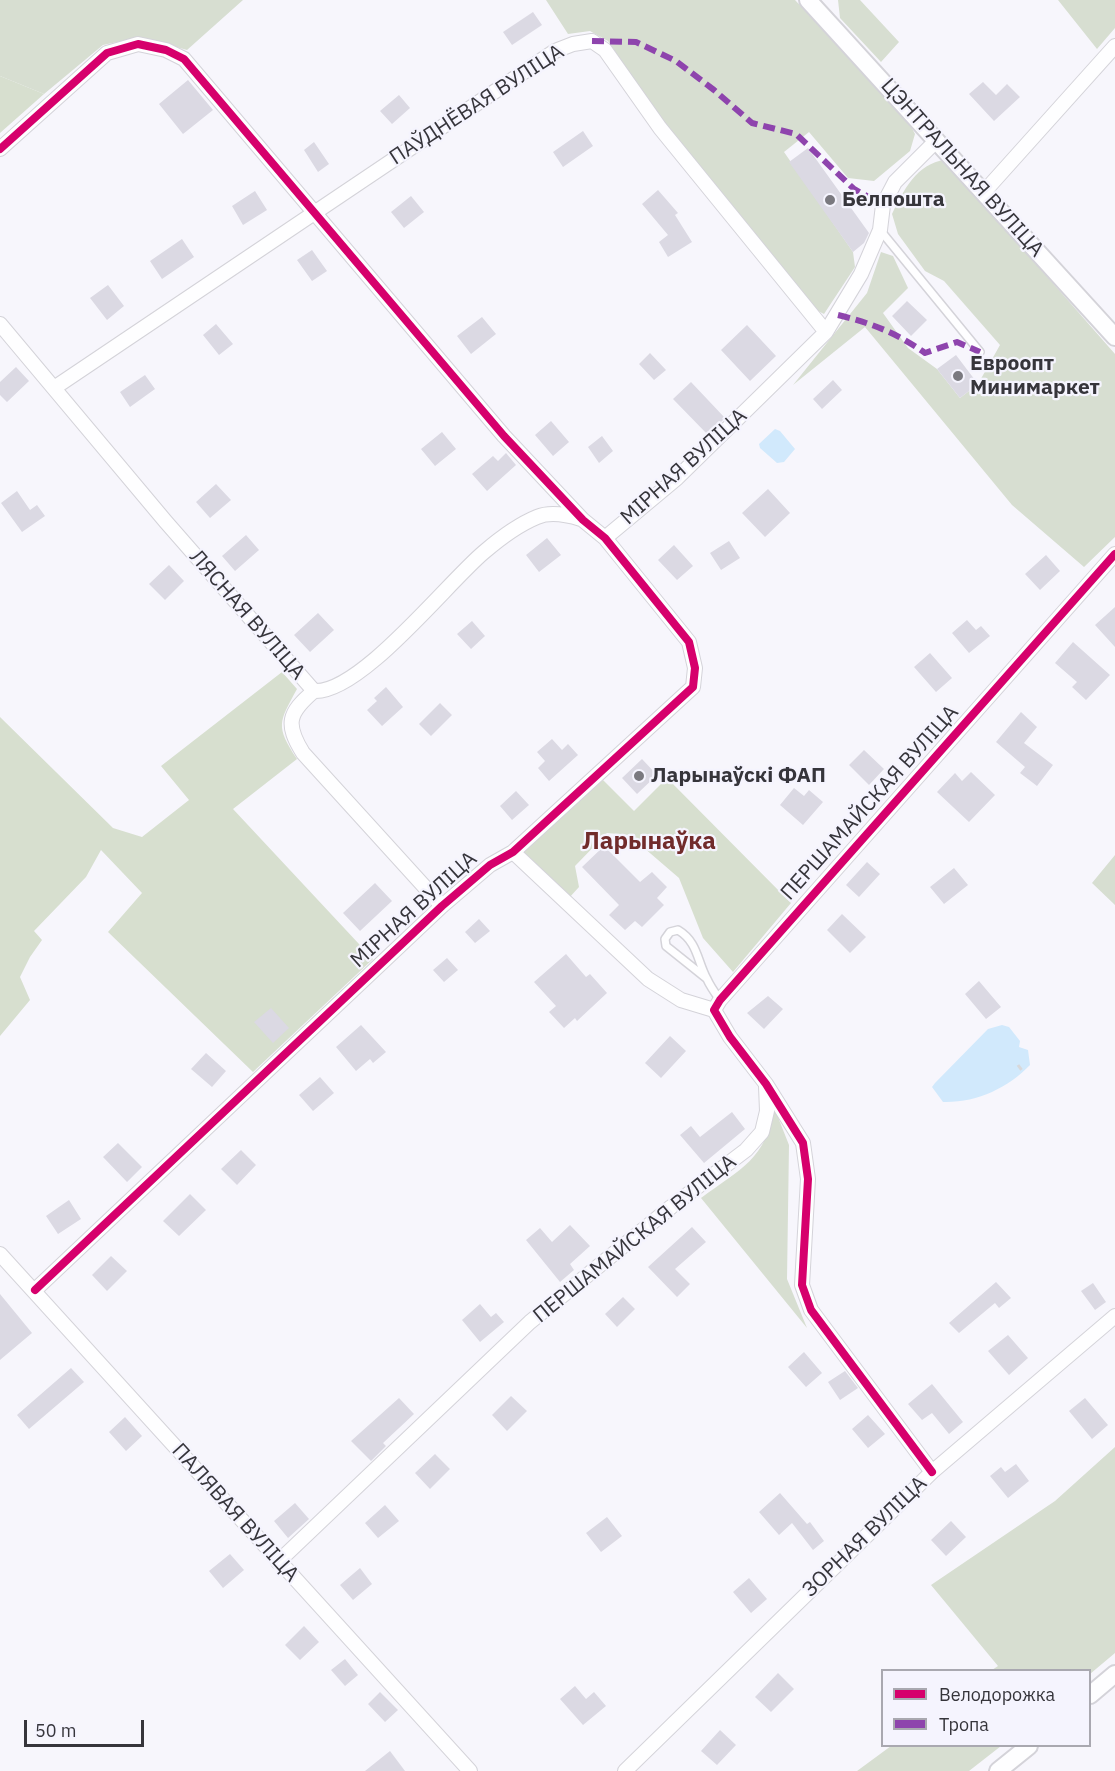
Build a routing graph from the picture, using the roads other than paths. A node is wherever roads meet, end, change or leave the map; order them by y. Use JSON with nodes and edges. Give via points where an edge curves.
{"nodes":[{"id":1,"x":808,"y":0,"type":"edge"},
{"id":2,"x":1115,"y":46,"type":"edge"},
{"id":3,"x":937,"y":140,"type":"junction"},
{"id":4,"x":0,"y":149,"type":"edge"},
{"id":5,"x":984,"y":192,"type":"junction"},
{"id":6,"x":316,"y":212,"type":"junction"},
{"id":7,"x":880,"y":230,"type":"junction"},
{"id":8,"x":0,"y":324,"type":"edge"},
{"id":9,"x":826,"y":332,"type":"junction"},
{"id":10,"x":1115,"y":338,"type":"edge"},
{"id":11,"x":980,"y":352,"type":"dead end"},
{"id":12,"x":54,"y":388,"type":"junction"},
{"id":13,"x":583,"y":520,"type":"junction"},
{"id":14,"x":605,"y":538,"type":"junction"},
{"id":15,"x":1115,"y":554,"type":"edge"},
{"id":16,"x":314,"y":691,"type":"junction"},
{"id":17,"x":513,"y":852,"type":"junction"},
{"id":18,"x":442,"y":906,"type":"junction"},
{"id":19,"x":706,"y":978,"type":"junction"},
{"id":20,"x":717,"y":1005,"type":"junction"},
{"id":21,"x":766,"y":1084,"type":"junction"},
{"id":22,"x":0,"y":1254,"type":"edge"},
{"id":23,"x":35,"y":1290,"type":"junction"},
{"id":24,"x":1115,"y":1316,"type":"edge"},
{"id":25,"x":932,"y":1472,"type":"junction"},
{"id":26,"x":278,"y":1562,"type":"junction"},
{"id":27,"x":1115,"y":1674,"type":"edge"},
{"id":28,"x":1091,"y":1693,"type":"edge"},
{"id":29,"x":1028,"y":1747,"type":"edge"},
{"id":30,"x":470,"y":1771,"type":"edge"},
{"id":31,"x":625,"y":1771,"type":"edge"},
{"id":32,"x":998,"y":1771,"type":"edge"}],
"edges":[{"from":1,"to":3,"type":"street","name":"ЦЭНТРАЛЬНАЯ ВУЛІЦА"},
{"from":2,"to":5,"type":"street"},
{"from":3,"to":5,"type":"street","name":"ЦЭНТРАЛЬНАЯ ВУЛІЦА"},
{"from":3,"to":7,"type":"street","name":"МІРНАЯ ВУЛІЦА","via":[[895,182],[883,205]]},
{"from":4,"to":6,"type":"street","via":[[107,53],[138,44],[166,50],[184,60]]},
{"from":5,"to":10,"type":"street","name":"ЦЭНТРАЛЬНАЯ ВУЛІЦА"},
{"from":6,"to":9,"type":"street","name":"ПАЎДНЁВАЯ ВУЛІЦА","via":[[555,51],[592,41],[605,50],[660,128]]},
{"from":6,"to":12,"type":"street","name":"ПАЎДНЁВАЯ ВУЛІЦА"},
{"from":6,"to":13,"type":"street","via":[[504,436]]},
{"from":7,"to":9,"type":"street","name":"МІРНАЯ ВУЛІЦА","via":[[861,274]]},
{"from":7,"to":11,"type":"lane"},
{"from":8,"to":12,"type":"street","name":"ЛЯСНАЯ ВУЛІЦА"},
{"from":9,"to":14,"type":"street","name":"МІРНАЯ ВУЛІЦА","via":[[677,478]]},
{"from":12,"to":16,"type":"street","name":"ЛЯСНАЯ ВУЛІЦА"},
{"from":13,"to":14,"type":"street"},
{"from":13,"to":16,"type":"street","via":[[564,514],[538,516],[484,551],[379,656],[338,687]]},
{"from":14,"to":17,"type":"street","name":"МІРНАЯ ВУЛІЦА","via":[[689,642],[695,668],[693,687]]},
{"from":15,"to":20,"type":"street","name":"ПЕРШАМАЙСКАЯ ВУЛІЦА"},
{"from":16,"to":18,"type":"street","name":"ЛЯСНАЯ ВУЛІЦА","via":[[291,717],[292,735],[303,753]]},
{"from":17,"to":18,"type":"street","name":"МІРНАЯ ВУЛІЦА","via":[[490,865]]},
{"from":17,"to":20,"type":"street","via":[[648,979],[681,1000]]},
{"from":18,"to":23,"type":"street","name":"МІРНАЯ ВУЛІЦА"},
{"from":19,"to":19,"type":"lane","via":[[697,949],[686,935],[678,930],[670,933],[665,939],[666,946]]},
{"from":19,"to":20,"type":"lane"},
{"from":20,"to":21,"type":"street","via":[[730,1037]]},
{"from":21,"to":25,"type":"street","via":[[803,1143],[808,1179],[802,1285],[811,1310]]},
{"from":21,"to":26,"type":"street","name":"ПЕРШАМАЙСКАЯ ВУЛІЦА","via":[[767,1111],[762,1132],[746,1150],[530,1322]]},
{"from":22,"to":23,"type":"street","name":"ПАЛЯВАЯ ВУЛІЦА"},
{"from":23,"to":26,"type":"street","name":"ПАЛЯВАЯ ВУЛІЦА"},
{"from":24,"to":25,"type":"street","name":"ЗОРНАЯ ВУЛІЦА"},
{"from":25,"to":31,"type":"street","name":"ЗОРНАЯ ВУЛІЦА"},
{"from":26,"to":30,"type":"street","name":"ПАЛЯВАЯ ВУЛІЦА"},
{"from":27,"to":28,"type":"street"},
{"from":29,"to":32,"type":"street"}]}
